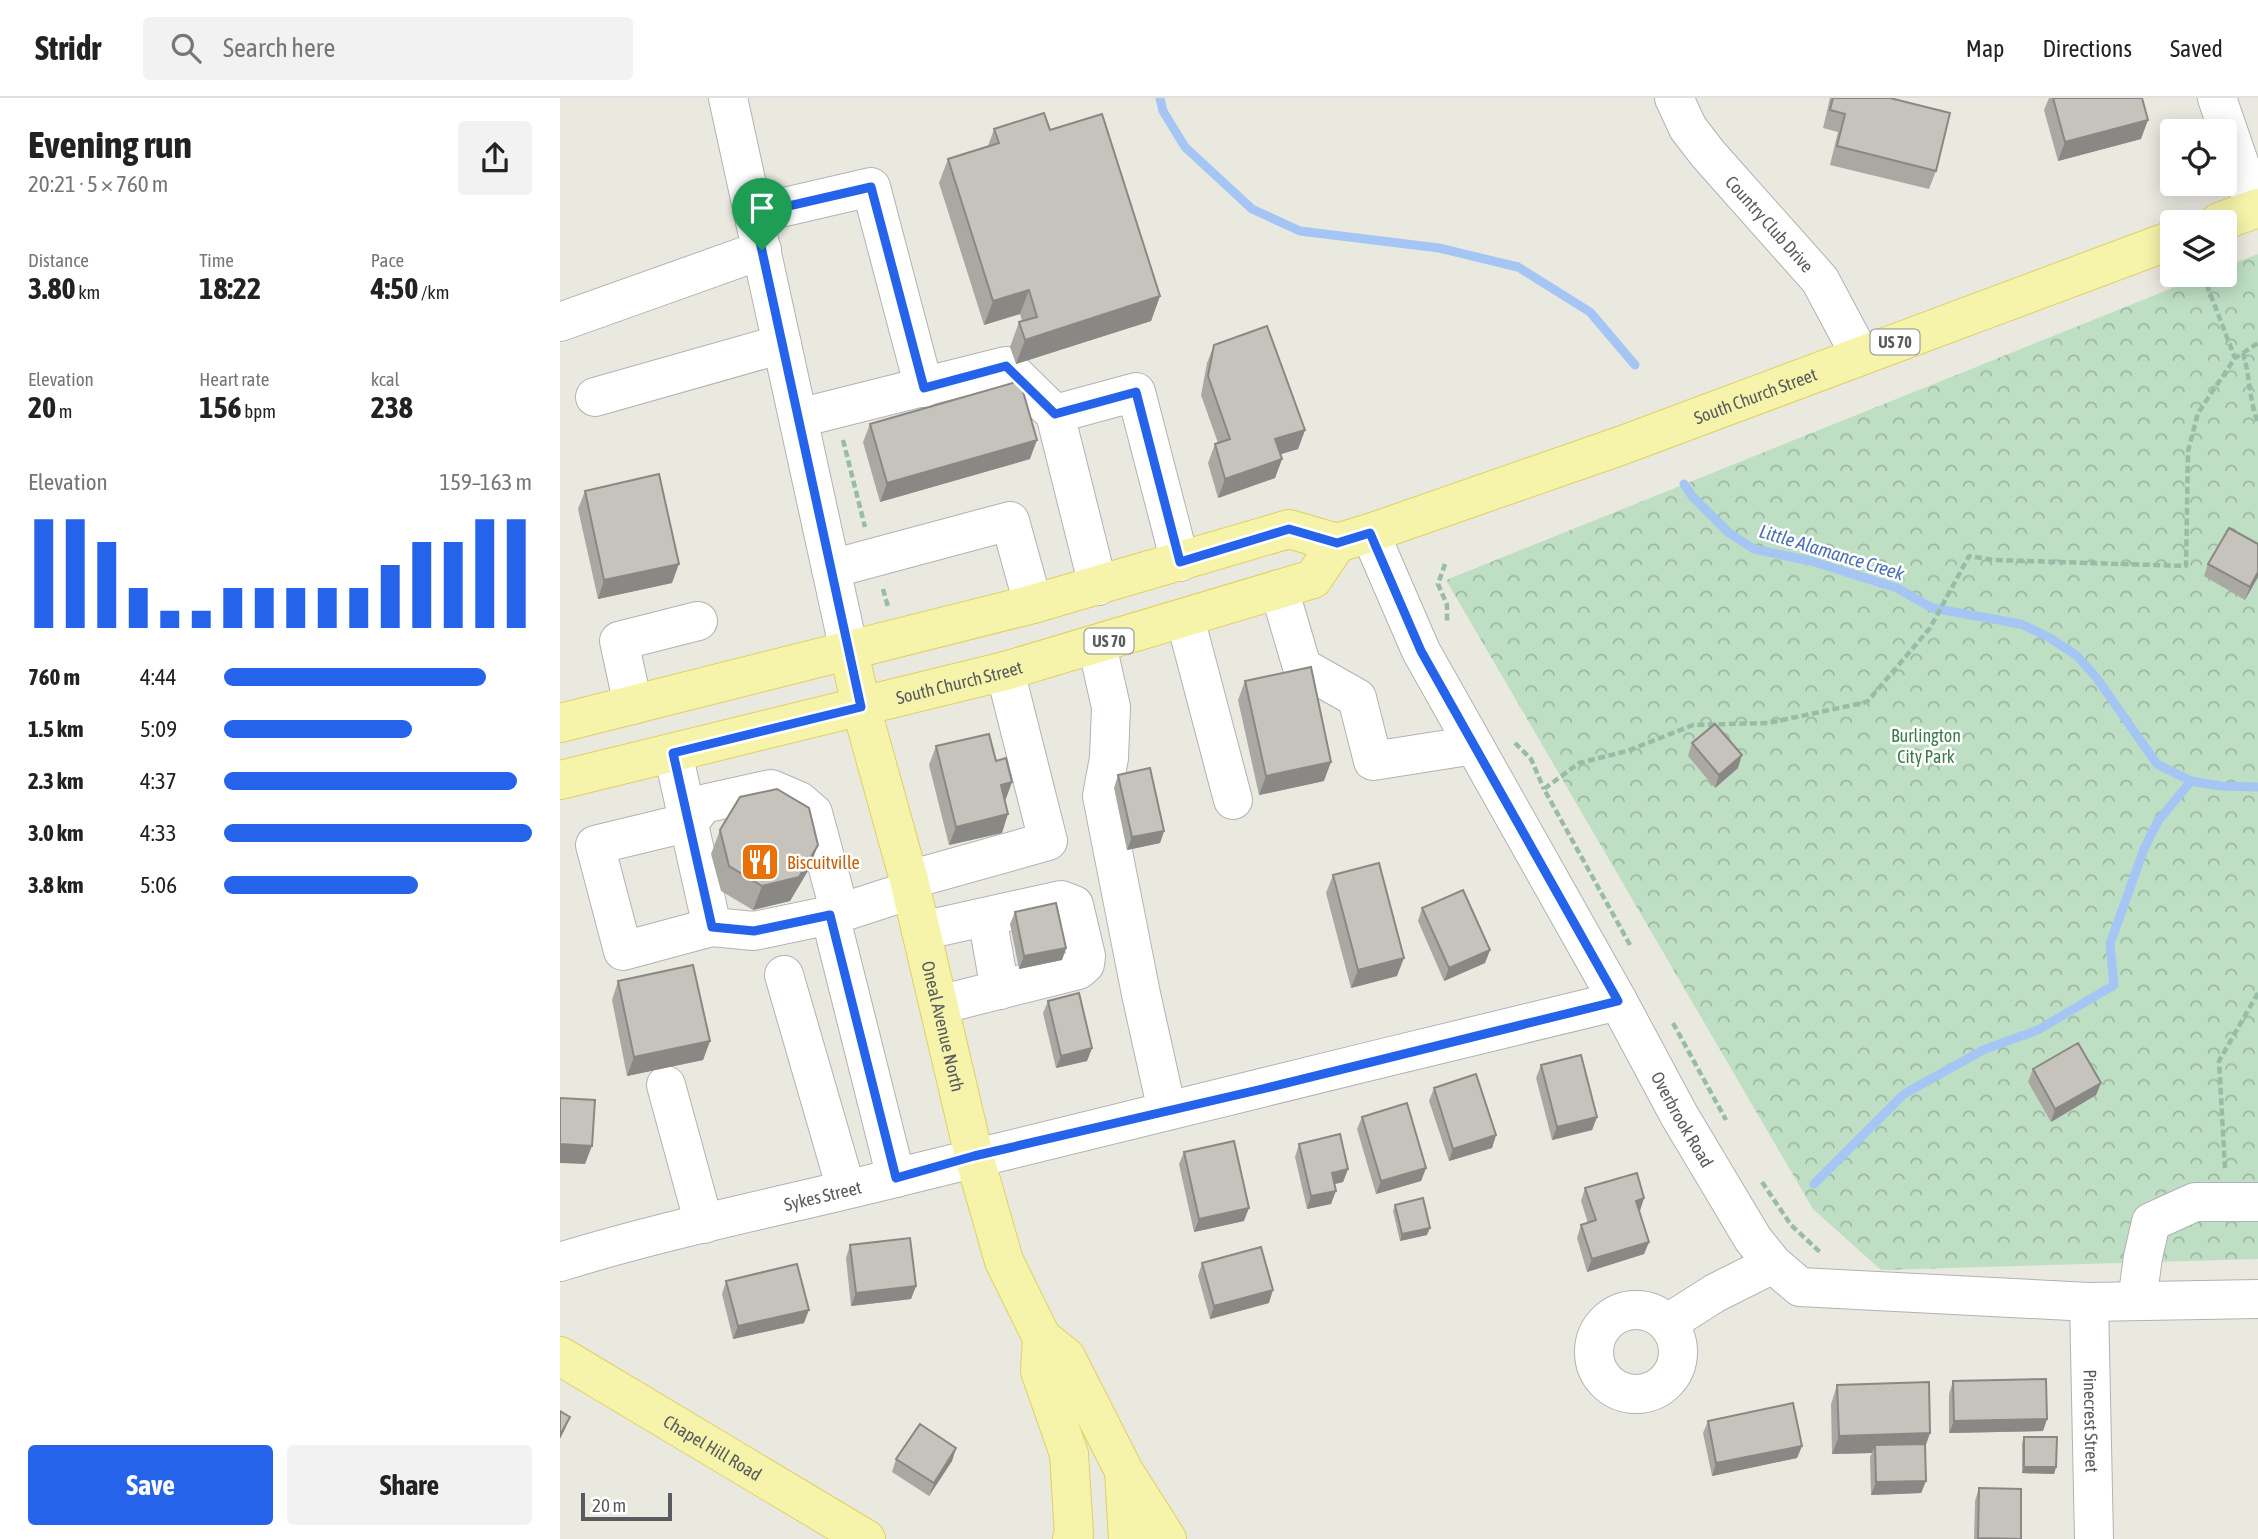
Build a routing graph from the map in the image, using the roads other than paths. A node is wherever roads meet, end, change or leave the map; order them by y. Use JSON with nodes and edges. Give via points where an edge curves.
{"nodes":[{"id":1,"x":728,"y":98,"type":"edge"},
{"id":2,"x":1674,"y":98,"type":"edge"},
{"id":3,"x":2217,"y":98,"type":"edge"},
{"id":4,"x":2257,"y":208,"type":"edge"},
{"id":5,"x":2237,"y":215,"type":"edge"},
{"id":6,"x":758,"y":232,"type":"junction"},
{"id":7,"x":2160,"y":244,"type":"edge"},
{"id":8,"x":560,"y":321,"type":"edge"},
{"id":9,"x":782,"y":344,"type":"junction"},
{"id":10,"x":1860,"y":355,"type":"junction"},
{"id":11,"x":924,"y":388,"type":"junction"},
{"id":12,"x":595,"y":397,"type":"dead end"},
{"id":13,"x":1055,"y":414,"type":"junction"},
{"id":14,"x":799,"y":418,"type":"junction"},
{"id":15,"x":1354,"y":538,"type":"junction"},
{"id":16,"x":1180,"y":562,"type":"junction"},
{"id":17,"x":831,"y":569,"type":"junction"},
{"id":18,"x":1098,"y":586,"type":"junction"},
{"id":19,"x":1279,"y":589,"type":"junction"},
{"id":20,"x":1033,"y":604,"type":"junction"},
{"id":21,"x":1185,"y":618,"type":"junction"},
{"id":22,"x":698,"y":621,"type":"dead end"},
{"id":23,"x":1097,"y":645,"type":"junction"},
{"id":24,"x":849,"y":651,"type":"junction"},
{"id":25,"x":1005,"y":671,"type":"junction"},
{"id":26,"x":633,"y":705,"type":"junction"},
{"id":27,"x":861,"y":707,"type":"junction"},
{"id":28,"x":560,"y":723,"type":"edge"},
{"id":29,"x":1490,"y":741,"type":"junction"},
{"id":30,"x":673,"y":753,"type":"junction"},
{"id":31,"x":560,"y":780,"type":"edge"},
{"id":32,"x":1233,"y":800,"type":"dead end"},
{"id":33,"x":690,"y":822,"type":"junction"},
{"id":34,"x":910,"y":885,"type":"junction"},
{"id":35,"x":835,"y":914,"type":"junction"},
{"id":36,"x":987,"y":917,"type":"junction"},
{"id":37,"x":712,"y":927,"type":"junction"},
{"id":38,"x":921,"y":931,"type":"junction"},
{"id":39,"x":784,"y":975,"type":"dead end"},
{"id":40,"x":1000,"y":990,"type":"junction"},
{"id":41,"x":1618,"y":1001,"type":"junction"},
{"id":42,"x":939,"y":1005,"type":"junction"},
{"id":43,"x":666,"y":1084,"type":"dead end"},
{"id":44,"x":1167,"y":1111,"type":"junction"},
{"id":45,"x":974,"y":1156,"type":"junction"},
{"id":46,"x":896,"y":1178,"type":"junction"},
{"id":47,"x":846,"y":1189,"type":"junction"},
{"id":48,"x":2258,"y":1202,"type":"edge"},
{"id":49,"x":704,"y":1224,"type":"junction"},
{"id":50,"x":560,"y":1262,"type":"edge"},
{"id":51,"x":1773,"y":1264,"type":"junction"},
{"id":52,"x":2258,"y":1298,"type":"edge"},
{"id":53,"x":2137,"y":1301,"type":"junction"},
{"id":54,"x":2090,"y":1302,"type":"junction"},
{"id":55,"x":1668,"y":1322,"type":"dead end"},
{"id":56,"x":1042,"y":1338,"type":"junction"},
{"id":57,"x":560,"y":1356,"type":"edge"},
{"id":58,"x":1124,"y":1471,"type":"junction"},
{"id":59,"x":866,"y":1539,"type":"edge"},
{"id":60,"x":1072,"y":1539,"type":"edge"},
{"id":61,"x":1128,"y":1539,"type":"edge"},
{"id":62,"x":1167,"y":1539,"type":"edge"},
{"id":63,"x":2094,"y":1539,"type":"edge"}],
"edges":[{"from":1,"to":6,"type":"street"},
{"from":2,"to":10,"type":"street","name":"Country Club Drive","via":[[1688,128],[1708,154],[1820,281]]},
{"from":3,"to":4,"type":"street"},
{"from":4,"to":5,"type":"main road"},
{"from":6,"to":8,"type":"street"},
{"from":6,"to":9,"type":"street"},
{"from":6,"to":11,"type":"street","via":[[871,187]]},
{"from":7,"to":10,"type":"main road","name":"South Church Street","number":"US 70"},
{"from":9,"to":12,"type":"street"},
{"from":9,"to":14,"type":"street"},
{"from":10,"to":15,"type":"main road","name":"South Church Street","number":"US 70","via":[[1620,446]]},
{"from":11,"to":13,"type":"street","via":[[1006,366]]},
{"from":11,"to":14,"type":"street"},
{"from":13,"to":16,"type":"street","via":[[1136,392]]},
{"from":13,"to":18,"type":"street"},
{"from":14,"to":17,"type":"street"},
{"from":15,"to":16,"type":"main road","via":[[1289,529]]},
{"from":15,"to":19,"type":"main road","name":"South Church Street","number":"US 70","via":[[1313,579]]},
{"from":15,"to":29,"type":"street","name":"Overbrook Road","via":[[1421,651]]},
{"from":16,"to":18,"type":"main road"},
{"from":17,"to":20,"type":"street","via":[[1010,521]]},
{"from":17,"to":24,"type":"street"},
{"from":18,"to":20,"type":"main road"},
{"from":19,"to":21,"type":"main road","name":"South Church Street","number":"US 70"},
{"from":19,"to":29,"type":"street","via":[[1302,667],[1357,698],[1373,761]]},
{"from":20,"to":24,"type":"main road"},
{"from":21,"to":23,"type":"main road","name":"South Church Street","number":"US 70"},
{"from":21,"to":32,"type":"street"},
{"from":22,"to":26,"type":"street","via":[[619,640]]},
{"from":23,"to":25,"type":"main road","name":"South Church Street","number":"US 70"},
{"from":23,"to":44,"type":"street","via":[[1111,707],[1102,796]]},
{"from":24,"to":26,"type":"main road"},
{"from":24,"to":27,"type":"main road","name":"Oneal Avenue North"},
{"from":25,"to":27,"type":"main road","name":"South Church Street","number":"US 70"},
{"from":25,"to":34,"type":"street","via":[[1048,841]]},
{"from":26,"to":28,"type":"main road"},
{"from":27,"to":30,"type":"main road","name":"South Church Street","number":"US 70"},
{"from":27,"to":34,"type":"main road","name":"Oneal Avenue North"},
{"from":29,"to":41,"type":"street","name":"Overbrook Road"},
{"from":30,"to":31,"type":"main road","name":"South Church Street","number":"US 70"},
{"from":30,"to":33,"type":"street"},
{"from":33,"to":35,"type":"street","via":[[703,804],[771,789],[799,801],[813,813]]},
{"from":33,"to":37,"type":"street"},
{"from":33,"to":37,"type":"street","via":[[595,845],[623,951]]},
{"from":34,"to":35,"type":"street"},
{"from":34,"to":38,"type":"main road","name":"Oneal Avenue North"},
{"from":35,"to":37,"type":"street","via":[[754,931]]},
{"from":35,"to":46,"type":"street"},
{"from":36,"to":38,"type":"street"},
{"from":36,"to":40,"type":"street"},
{"from":36,"to":40,"type":"street","via":[[1067,902],[1073,905],[1086,956],[1086,964],[1078,970]]},
{"from":38,"to":42,"type":"main road","name":"Oneal Avenue North"},
{"from":39,"to":47,"type":"street"},
{"from":40,"to":42,"type":"street"},
{"from":41,"to":44,"type":"street","name":"Sykes Street"},
{"from":41,"to":51,"type":"street","name":"Overbrook Road","via":[[1679,1115],[1753,1239]]},
{"from":42,"to":45,"type":"main road","name":"Oneal Avenue North"},
{"from":43,"to":49,"type":"street"},
{"from":44,"to":45,"type":"street","name":"Sykes Street"},
{"from":45,"to":46,"type":"street","name":"Sykes Street"},
{"from":45,"to":56,"type":"main road","name":"Oneal Avenue North","via":[[1004,1261]]},
{"from":46,"to":47,"type":"street","name":"Sykes Street"},
{"from":47,"to":49,"type":"street","name":"Sykes Street"},
{"from":48,"to":53,"type":"street","via":[[2195,1202],[2151,1222]]},
{"from":49,"to":50,"type":"street","name":"Sykes Street"},
{"from":51,"to":54,"type":"street","name":"Overbrook Road","via":[[1800,1287]]},
{"from":51,"to":55,"type":"street"},
{"from":52,"to":53,"type":"street","name":"Overbrook Road"},
{"from":53,"to":54,"type":"street","name":"Overbrook Road"},
{"from":54,"to":63,"type":"street","name":"Pinecrest Street"},
{"from":56,"to":58,"type":"main road","name":"Oneal Avenue North","via":[[1066,1357]]},
{"from":56,"to":60,"type":"main road","name":"Oneal Avenue North","via":[[1040,1371],[1069,1454]]},
{"from":57,"to":59,"type":"main road","name":"Chapel Hill Road"},
{"from":58,"to":61,"type":"main road","name":"Oneal Avenue North"},
{"from":58,"to":62,"type":"main road"}]}
